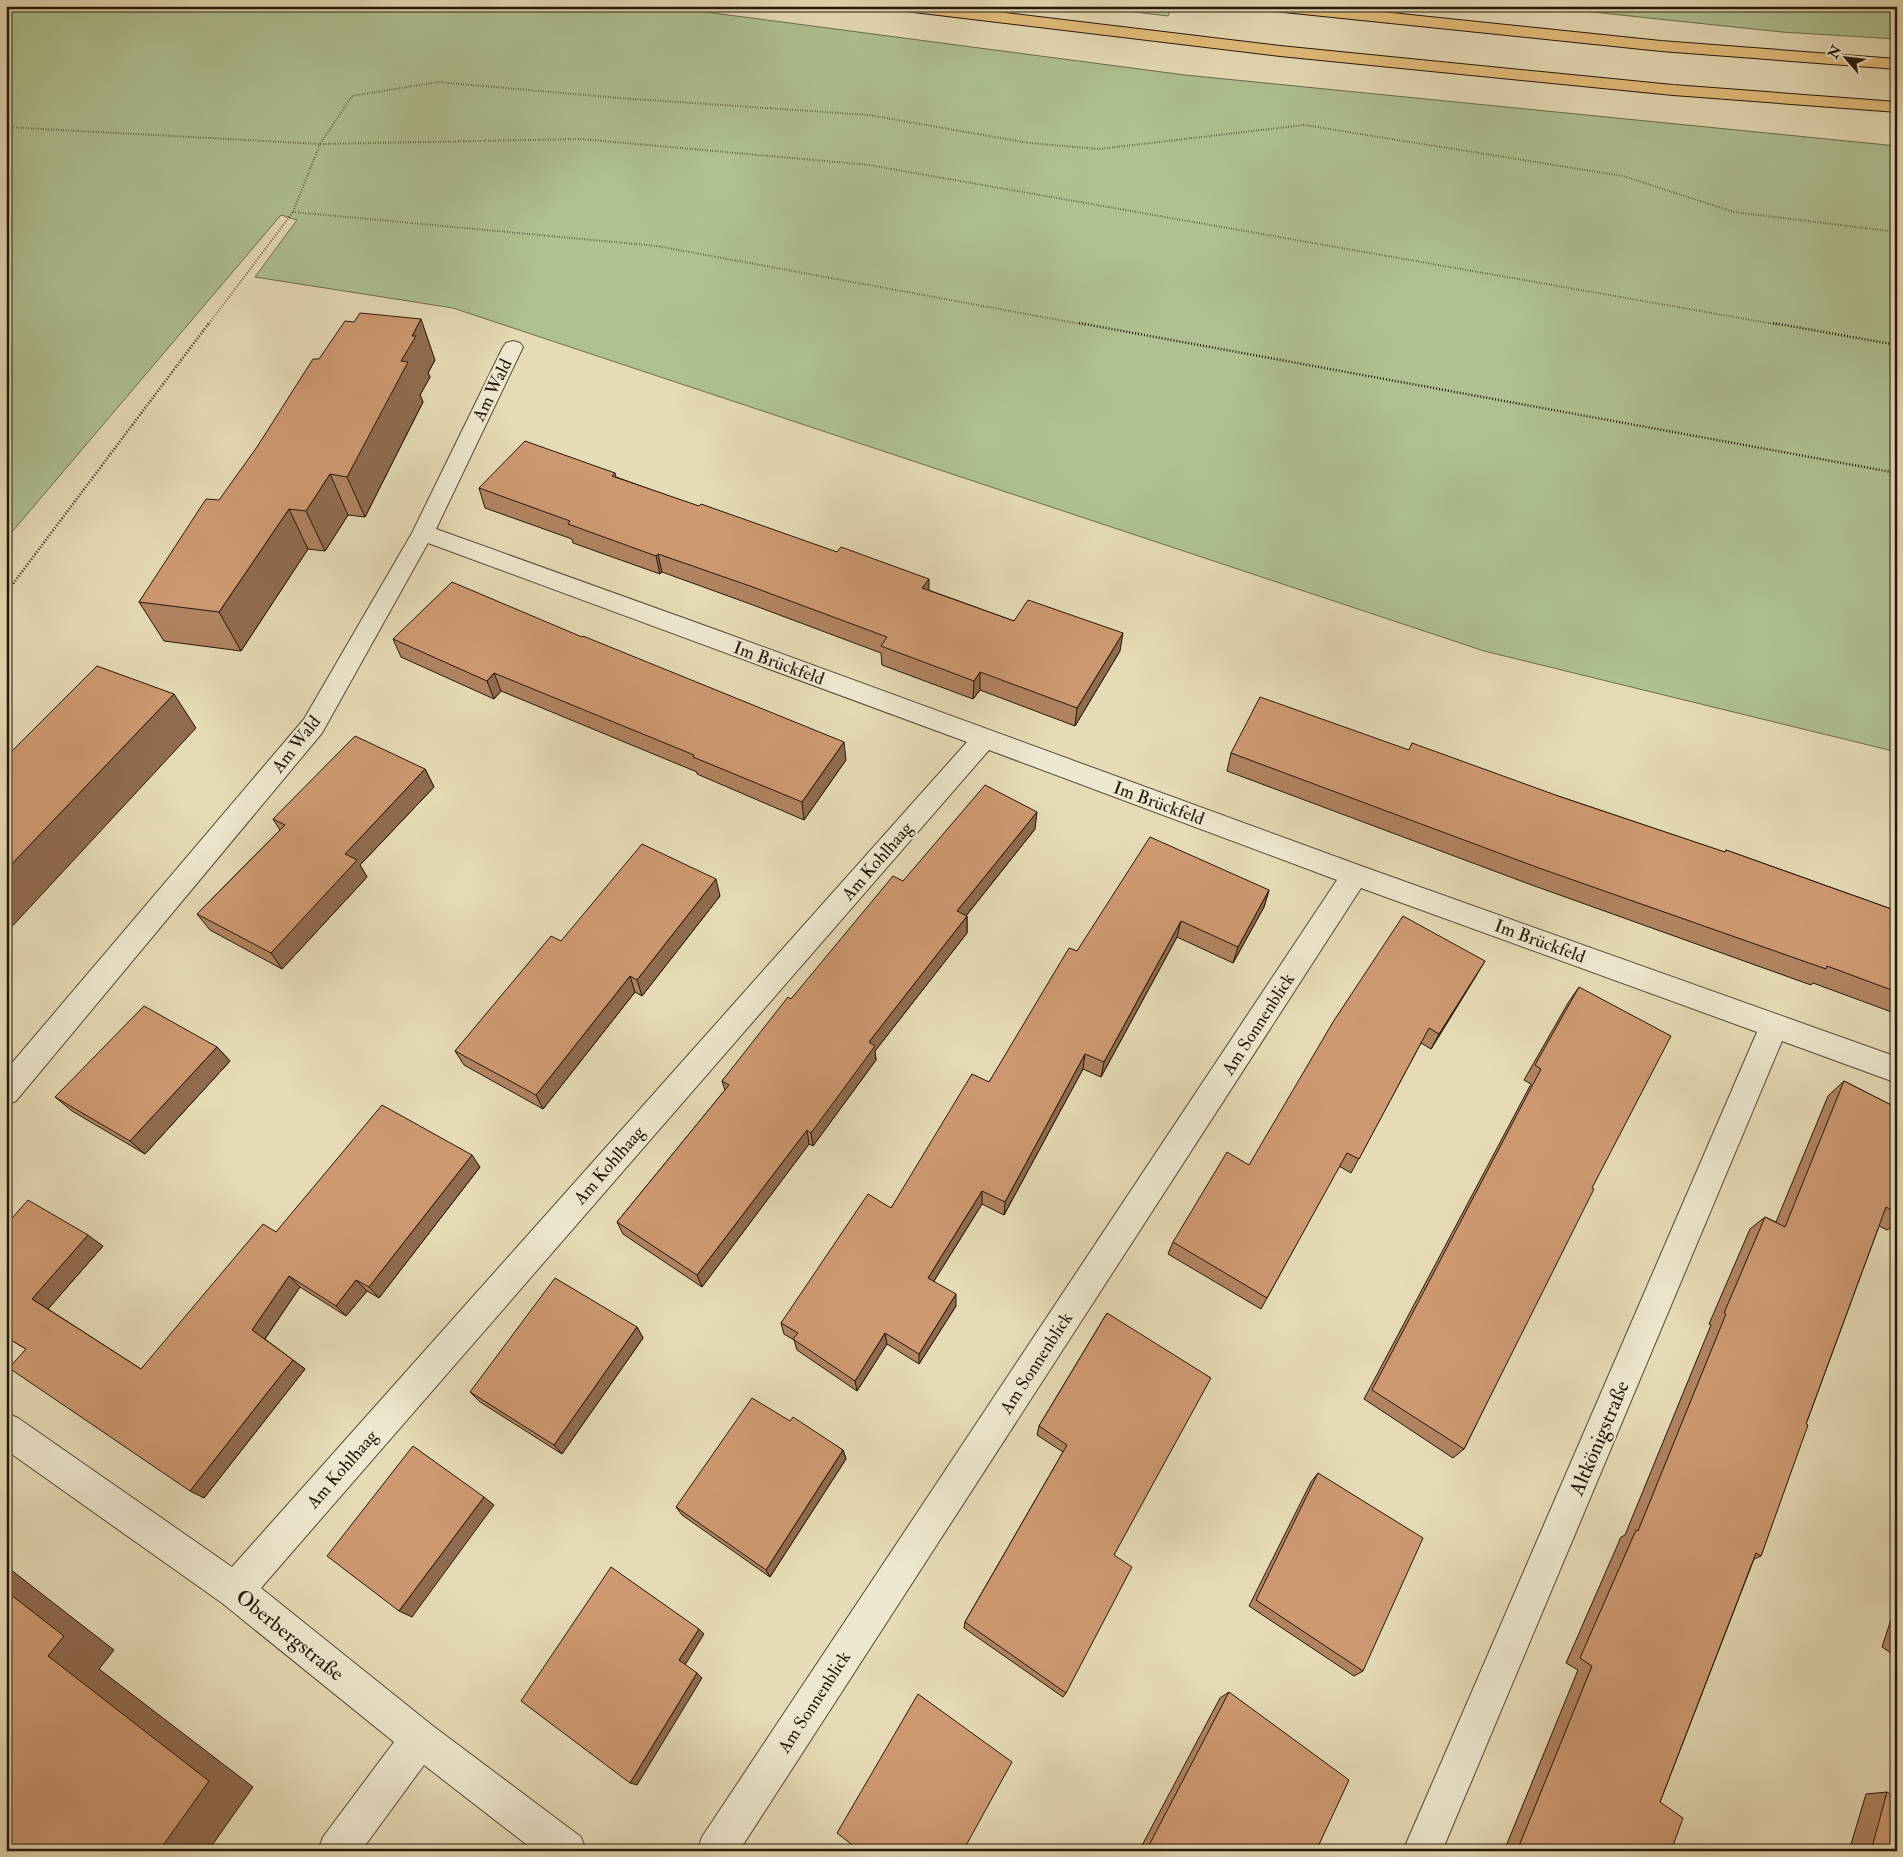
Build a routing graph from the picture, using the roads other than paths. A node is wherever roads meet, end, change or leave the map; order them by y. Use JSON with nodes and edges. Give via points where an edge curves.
{"nodes":[{"id":1,"x":905,"y":6,"type":"edge"},
{"id":2,"x":1274,"y":6,"type":"edge"},
{"id":3,"x":1897,"y":64,"type":"edge"},
{"id":4,"x":1897,"y":107,"type":"edge"},
{"id":5,"x":513,"y":347,"type":"dead end"},
{"id":6,"x":423,"y":533,"type":"junction"},
{"id":7,"x":984,"y":739,"type":"junction"},
{"id":8,"x":1355,"y":875,"type":"junction"},
{"id":9,"x":1775,"y":1026,"type":"junction"},
{"id":10,"x":1897,"y":1070,"type":"edge"},
{"id":11,"x":6,"y":1092,"type":"edge"},
{"id":12,"x":6,"y":1430,"type":"edge"},
{"id":13,"x":234,"y":1590,"type":"junction"},
{"id":14,"x":420,"y":1739,"type":"junction"},
{"id":15,"x":337,"y":1851,"type":"edge"},
{"id":16,"x":567,"y":1851,"type":"edge"},
{"id":17,"x":716,"y":1851,"type":"edge"},
{"id":18,"x":1422,"y":1851,"type":"edge"}],
"edges":[{"from":1,"to":4,"type":"highway","via":[[1339,56],[1674,90]]},
{"from":2,"to":3,"type":"highway","via":[[1661,46]]},
{"from":5,"to":6,"type":"street","name":"Am Wald"},
{"from":6,"to":7,"type":"street","name":"Im Brückfeld"},
{"from":6,"to":11,"type":"street","name":"Am Wald","via":[[313,726]]},
{"from":7,"to":8,"type":"street","name":"Im Brückfeld"},
{"from":7,"to":13,"type":"street","name":"Am Kohlhaag"},
{"from":8,"to":9,"type":"street","name":"Im Brückfeld"},
{"from":8,"to":17,"type":"street","name":"Am Sonnenblick"},
{"from":9,"to":10,"type":"street","name":"Im Brückfeld"},
{"from":9,"to":18,"type":"street","name":"Altkönigstraße"},
{"from":12,"to":13,"type":"street","name":"Oberbergstraße"},
{"from":13,"to":14,"type":"street","name":"Oberbergstraße"},
{"from":14,"to":15,"type":"street"},
{"from":14,"to":16,"type":"street","name":"Oberbergstraße"}]}
